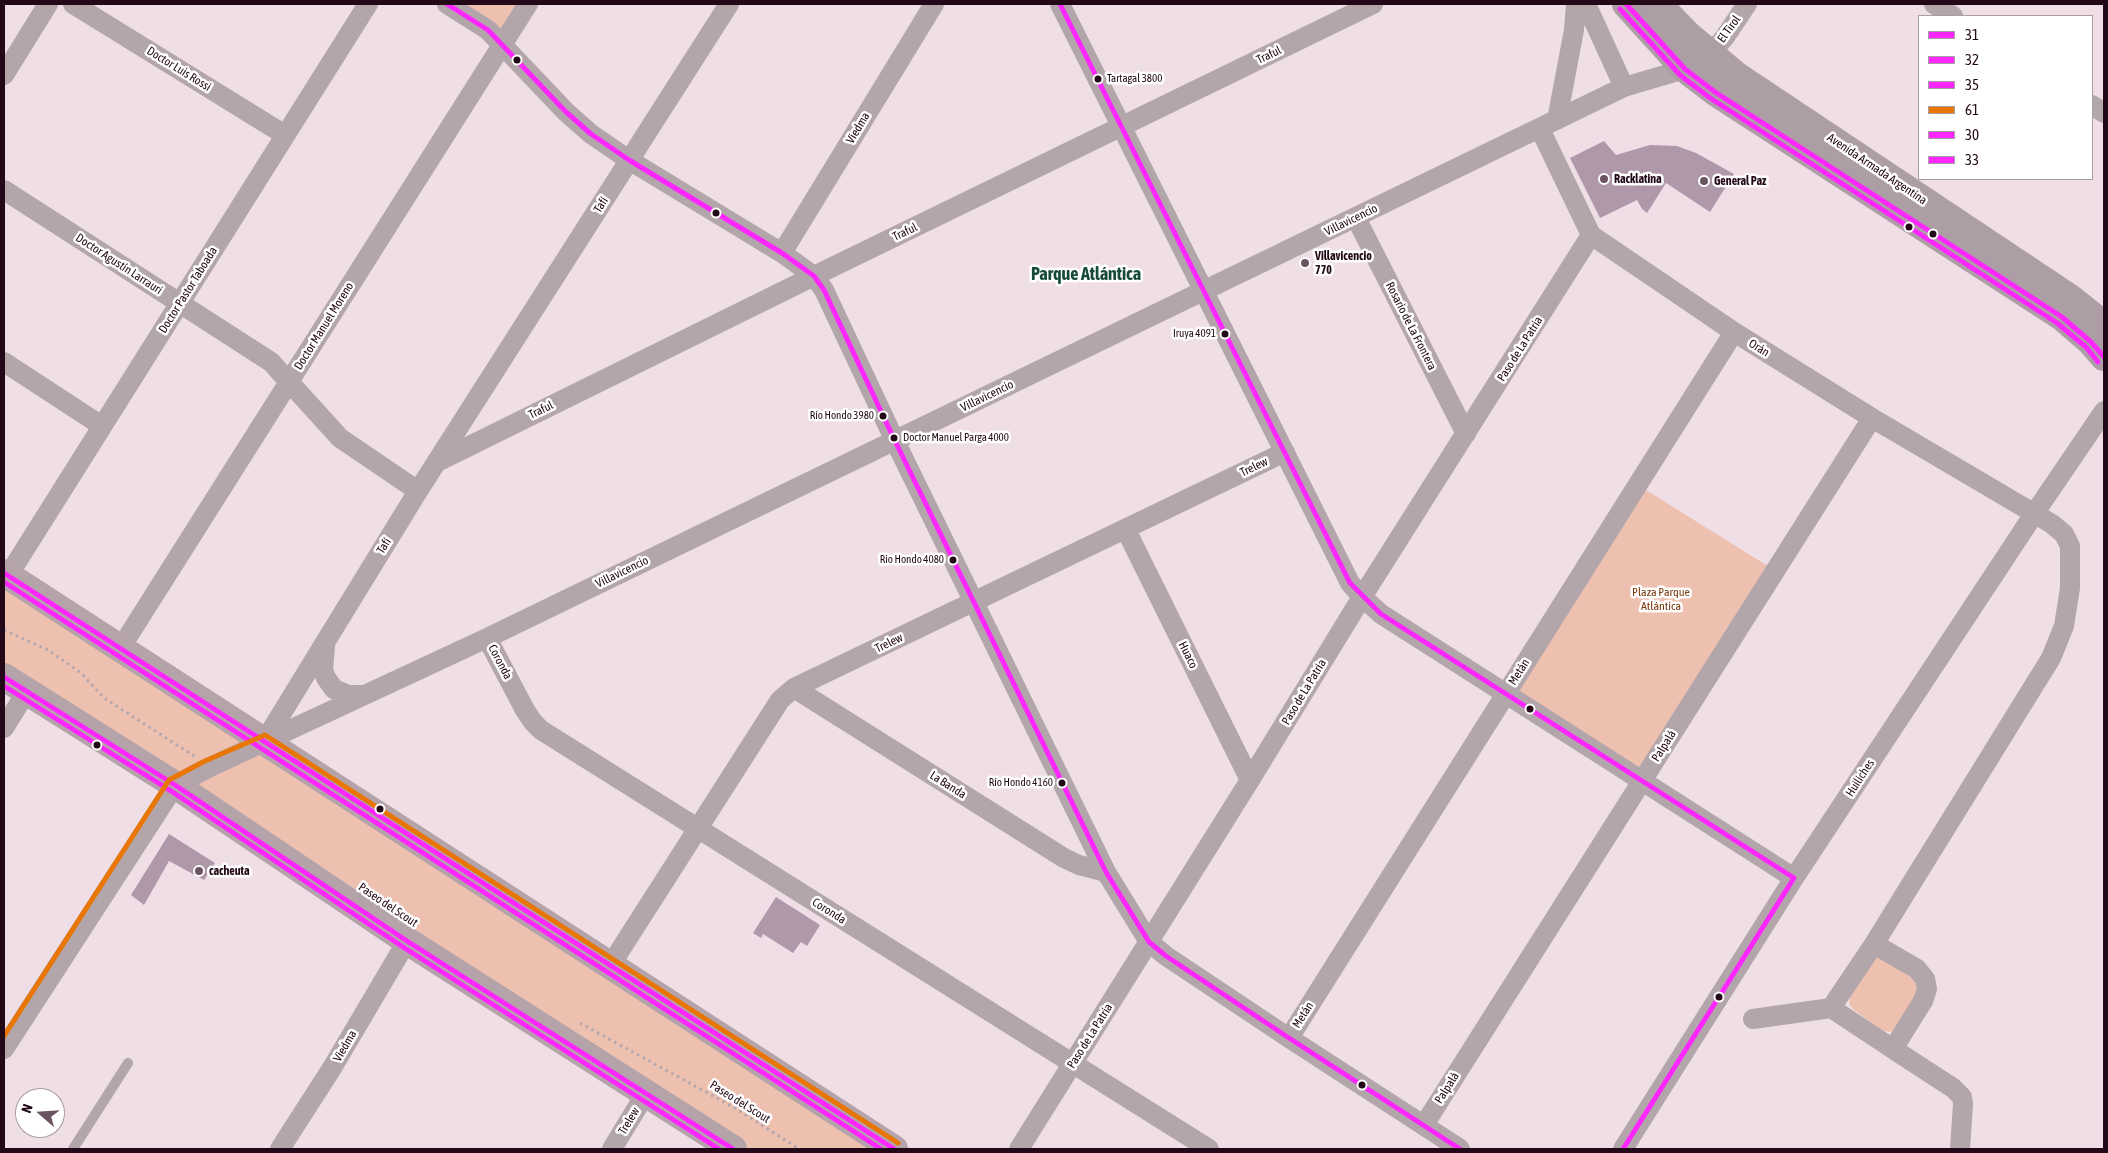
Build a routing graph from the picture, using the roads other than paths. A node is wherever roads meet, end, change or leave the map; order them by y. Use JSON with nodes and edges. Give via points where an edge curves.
{"nodes":[{"id":1,"x":48,"y":4,"type":"edge"},
{"id":2,"x":73,"y":4,"type":"edge"},
{"id":3,"x":368,"y":4,"type":"edge"},
{"id":4,"x":447,"y":4,"type":"edge"},
{"id":5,"x":528,"y":4,"type":"edge"},
{"id":6,"x":729,"y":4,"type":"edge"},
{"id":7,"x":934,"y":4,"type":"edge"},
{"id":8,"x":1060,"y":4,"type":"edge"},
{"id":9,"x":1374,"y":4,"type":"edge"},
{"id":10,"x":1576,"y":4,"type":"edge"},
{"id":11,"x":1586,"y":4,"type":"edge"},
{"id":12,"x":1626,"y":4,"type":"edge"},
{"id":13,"x":1658,"y":4,"type":"edge"},
{"id":14,"x":1747,"y":4,"type":"edge"},
{"id":15,"x":1934,"y":4,"type":"edge"},
{"id":16,"x":1951,"y":15,"type":"edge"},
{"id":17,"x":503,"y":43,"type":"junction"},
{"id":18,"x":1710,"y":54,"type":"junction"},
{"id":19,"x":1685,"y":69,"type":"junction"},
{"id":20,"x":4,"y":75,"type":"edge"},
{"id":21,"x":1624,"y":87,"type":"junction"},
{"id":22,"x":2093,"y":106,"type":"edge"},
{"id":23,"x":2104,"y":113,"type":"edge"},
{"id":24,"x":1548,"y":124,"type":"junction"},
{"id":25,"x":1122,"y":126,"type":"junction"},
{"id":26,"x":285,"y":135,"type":"junction"},
{"id":27,"x":630,"y":160,"type":"junction"},
{"id":28,"x":4,"y":190,"type":"edge"},
{"id":29,"x":1356,"y":218,"type":"junction"},
{"id":30,"x":1590,"y":236,"type":"junction"},
{"id":31,"x":782,"y":253,"type":"junction"},
{"id":32,"x":814,"y":276,"type":"junction"},
{"id":33,"x":1204,"y":292,"type":"junction"},
{"id":34,"x":180,"y":303,"type":"junction"},
{"id":35,"x":2104,"y":325,"type":"edge"},
{"id":36,"x":1734,"y":332,"type":"junction"},
{"id":37,"x":2104,"y":357,"type":"edge"},
{"id":38,"x":4,"y":362,"type":"edge"},
{"id":39,"x":290,"y":381,"type":"junction"},
{"id":40,"x":2104,"y":411,"type":"edge"},
{"id":41,"x":1872,"y":418,"type":"junction"},
{"id":42,"x":102,"y":426,"type":"junction"},
{"id":43,"x":1466,"y":434,"type":"junction"},
{"id":44,"x":895,"y":441,"type":"junction"},
{"id":45,"x":1285,"y":452,"type":"junction"},
{"id":46,"x":437,"y":462,"type":"junction"},
{"id":47,"x":418,"y":491,"type":"junction"},
{"id":48,"x":2034,"y":514,"type":"junction"},
{"id":49,"x":1126,"y":530,"type":"junction"},
{"id":50,"x":6,"y":575,"type":"edge"},
{"id":51,"x":1362,"y":597,"type":"junction"},
{"id":52,"x":975,"y":601,"type":"junction"},
{"id":53,"x":487,"y":638,"type":"junction"},
{"id":54,"x":325,"y":642,"type":"junction"},
{"id":55,"x":120,"y":648,"type":"junction"},
{"id":56,"x":4,"y":677,"type":"edge"},
{"id":57,"x":794,"y":688,"type":"junction"},
{"id":58,"x":26,"y":691,"type":"junction"},
{"id":59,"x":1506,"y":693,"type":"junction"},
{"id":60,"x":364,"y":695,"type":"junction"},
{"id":61,"x":4,"y":728,"type":"edge"},
{"id":62,"x":264,"y":742,"type":"junction"},
{"id":63,"x":1250,"y":780,"type":"junction"},
{"id":64,"x":1642,"y":780,"type":"junction"},
{"id":65,"x":175,"y":785,"type":"junction"},
{"id":66,"x":697,"y":828,"type":"junction"},
{"id":67,"x":1106,"y":872,"type":"junction"},
{"id":68,"x":1794,"y":878,"type":"junction"},
{"id":69,"x":407,"y":941,"type":"junction"},
{"id":70,"x":1149,"y":942,"type":"junction"},
{"id":71,"x":1874,"y":944,"type":"junction"},
{"id":72,"x":610,"y":966,"type":"junction"},
{"id":73,"x":1831,"y":1008,"type":"junction"},
{"id":74,"x":1753,"y":1019,"type":"dead end"},
{"id":75,"x":1288,"y":1038,"type":"junction"},
{"id":76,"x":4,"y":1049,"type":"edge"},
{"id":77,"x":1894,"y":1049,"type":"junction"},
{"id":78,"x":128,"y":1063,"type":"dead end"},
{"id":79,"x":1072,"y":1064,"type":"junction"},
{"id":80,"x":646,"y":1092,"type":"junction"},
{"id":81,"x":1424,"y":1126,"type":"junction"},
{"id":82,"x":719,"y":1145,"type":"edge"},
{"id":83,"x":73,"y":1149,"type":"edge"},
{"id":84,"x":280,"y":1149,"type":"edge"},
{"id":85,"x":612,"y":1149,"type":"edge"},
{"id":86,"x":894,"y":1149,"type":"edge"},
{"id":87,"x":1019,"y":1149,"type":"edge"},
{"id":88,"x":1209,"y":1149,"type":"edge"},
{"id":89,"x":1460,"y":1149,"type":"edge"},
{"id":90,"x":1623,"y":1149,"type":"edge"},
{"id":91,"x":1960,"y":1149,"type":"edge"}],
"edges":[{"from":1,"to":20,"type":"street"},
{"from":2,"to":26,"type":"street","name":"Doctor Luis Rossi"},
{"from":3,"to":26,"type":"street","name":"Doctor Pastor Taboada"},
{"from":4,"to":17,"type":"street"},
{"from":5,"to":17,"type":"street","name":"Doctor Manuel Moreno"},
{"from":6,"to":27,"type":"street","name":"Tafí"},
{"from":7,"to":31,"type":"street","name":"Viedma"},
{"from":8,"to":25,"type":"street"},
{"from":9,"to":25,"type":"street","name":"Traful"},
{"from":10,"to":24,"type":"street","via":[[1574,30]]},
{"from":11,"to":21,"type":"street"},
{"from":12,"to":19,"type":"main road","name":"Avenida Armada Argentina"},
{"from":13,"to":18,"type":"main road","name":"Avenida Armada Argentina"},
{"from":14,"to":18,"type":"street","name":"El Tirol","via":[[1726,37]]},
{"from":15,"to":16,"type":"street"},
{"from":17,"to":27,"type":"street","via":[[566,112],[591,134]]},
{"from":17,"to":39,"type":"street","name":"Doctor Manuel Moreno"},
{"from":18,"to":19,"type":"street","name":"Villavicencio"},
{"from":18,"to":35,"type":"main road","name":"Avenida Armada Argentina","via":[[1737,76],[2070,298]]},
{"from":19,"to":21,"type":"street","name":"Villavicencio"},
{"from":19,"to":37,"type":"main road","name":"Avenida Armada Argentina","via":[[1746,113],[2062,317]]},
{"from":21,"to":24,"type":"street","name":"Villavicencio"},
{"from":22,"to":23,"type":"street"},
{"from":24,"to":29,"type":"street","name":"Villavicencio"},
{"from":24,"to":30,"type":"street"},
{"from":25,"to":32,"type":"street","name":"Traful"},
{"from":25,"to":33,"type":"street"},
{"from":26,"to":34,"type":"street","name":"Doctor Pastor Taboada"},
{"from":27,"to":31,"type":"street"},
{"from":27,"to":46,"type":"street","name":"Tafí"},
{"from":28,"to":34,"type":"street","name":"Doctor Agustín Larrauri"},
{"from":29,"to":33,"type":"street","name":"Villavicencio"},
{"from":29,"to":43,"type":"street","name":"Rosario de La Frontera"},
{"from":30,"to":36,"type":"street","name":"Orán"},
{"from":30,"to":43,"type":"street","name":"Paso de La Patria"},
{"from":31,"to":32,"type":"street"},
{"from":32,"to":44,"type":"street","via":[[824,290]]},
{"from":32,"to":46,"type":"street","name":"Traful"},
{"from":33,"to":44,"type":"street","name":"Villavicencio"},
{"from":33,"to":45,"type":"street"},
{"from":34,"to":39,"type":"street","name":"Doctor Agustín Larrauri","via":[[271,362]]},
{"from":34,"to":42,"type":"street","name":"Doctor Pastor Taboada"},
{"from":36,"to":41,"type":"street","name":"Orán"},
{"from":36,"to":59,"type":"street","name":"Metán"},
{"from":38,"to":42,"type":"street"},
{"from":39,"to":47,"type":"street","name":"Doctor Agustín Larrauri","via":[[340,438]]},
{"from":39,"to":55,"type":"street","name":"Doctor Manuel Moreno"},
{"from":40,"to":48,"type":"street","name":"Huiliches"},
{"from":41,"to":48,"type":"street","name":"Orán"},
{"from":41,"to":64,"type":"street","name":"Palpalá"},
{"from":42,"to":50,"type":"street","name":"Doctor Pastor Taboada"},
{"from":43,"to":51,"type":"street","name":"Paso de La Patria"},
{"from":44,"to":52,"type":"street"},
{"from":44,"to":53,"type":"street","name":"Villavicencio"},
{"from":45,"to":49,"type":"street","name":"Trelew"},
{"from":45,"to":51,"type":"street","via":[[1350,582]]},
{"from":46,"to":47,"type":"street","name":"Tafí"},
{"from":47,"to":54,"type":"street","name":"Tafí"},
{"from":48,"to":68,"type":"street","name":"Huiliches"},
{"from":48,"to":71,"type":"street","name":"Orán","via":[[2064,534],[2070,546],[2070,588],[2064,626],[2051,658]]},
{"from":49,"to":52,"type":"street","name":"Trelew"},
{"from":49,"to":63,"type":"street","name":"Huaco"},
{"from":50,"to":55,"type":"street"},
{"from":51,"to":59,"type":"street","via":[[1381,614]]},
{"from":51,"to":63,"type":"street","name":"Paso de La Patria"},
{"from":52,"to":57,"type":"street","name":"Trelew"},
{"from":52,"to":67,"type":"street"},
{"from":53,"to":60,"type":"street","name":"Villavicencio"},
{"from":53,"to":66,"type":"street","name":"Coronda","via":[[525,710],[537,726]]},
{"from":54,"to":60,"type":"street","via":[[323,670],[334,689],[348,695]]},
{"from":54,"to":62,"type":"street","name":"Tafí"},
{"from":55,"to":62,"type":"street"},
{"from":56,"to":58,"type":"street"},
{"from":57,"to":66,"type":"street","name":"Trelew","via":[[780,700]]},
{"from":57,"to":67,"type":"street","name":"La Banda","via":[[1064,858]]},
{"from":58,"to":61,"type":"street"},
{"from":58,"to":65,"type":"street"},
{"from":59,"to":64,"type":"street"},
{"from":59,"to":75,"type":"street","name":"Metán"},
{"from":60,"to":62,"type":"street","name":"Villavicencio"},
{"from":62,"to":65,"type":"street"},
{"from":62,"to":72,"type":"street"},
{"from":63,"to":70,"type":"street","name":"Paso de La Patria"},
{"from":64,"to":68,"type":"street"},
{"from":64,"to":81,"type":"street","name":"Palpalá"},
{"from":65,"to":69,"type":"street"},
{"from":65,"to":76,"type":"street"},
{"from":66,"to":72,"type":"street","name":"Trelew"},
{"from":66,"to":79,"type":"street","name":"Coronda"},
{"from":67,"to":70,"type":"street"},
{"from":68,"to":90,"type":"street","name":"Huiliches"},
{"from":69,"to":80,"type":"street"},
{"from":69,"to":84,"type":"street","name":"Viedma"},
{"from":70,"to":75,"type":"street"},
{"from":70,"to":79,"type":"street","name":"Paso de La Patria"},
{"from":71,"to":73,"type":"street","name":"Orán"},
{"from":71,"to":77,"type":"street","via":[[1917,970],[1925,979],[1927,989]]},
{"from":72,"to":86,"type":"street"},
{"from":73,"to":74,"type":"street"},
{"from":73,"to":77,"type":"street"},
{"from":75,"to":81,"type":"street"},
{"from":77,"to":91,"type":"street","via":[[1954,1088],[1962,1097]]},
{"from":78,"to":83,"type":"lane"},
{"from":79,"to":87,"type":"street","name":"Paso de La Patria"},
{"from":79,"to":88,"type":"street","name":"Coronda"},
{"from":80,"to":82,"type":"street"},
{"from":80,"to":85,"type":"street","name":"Trelew"},
{"from":81,"to":89,"type":"street"}]}
